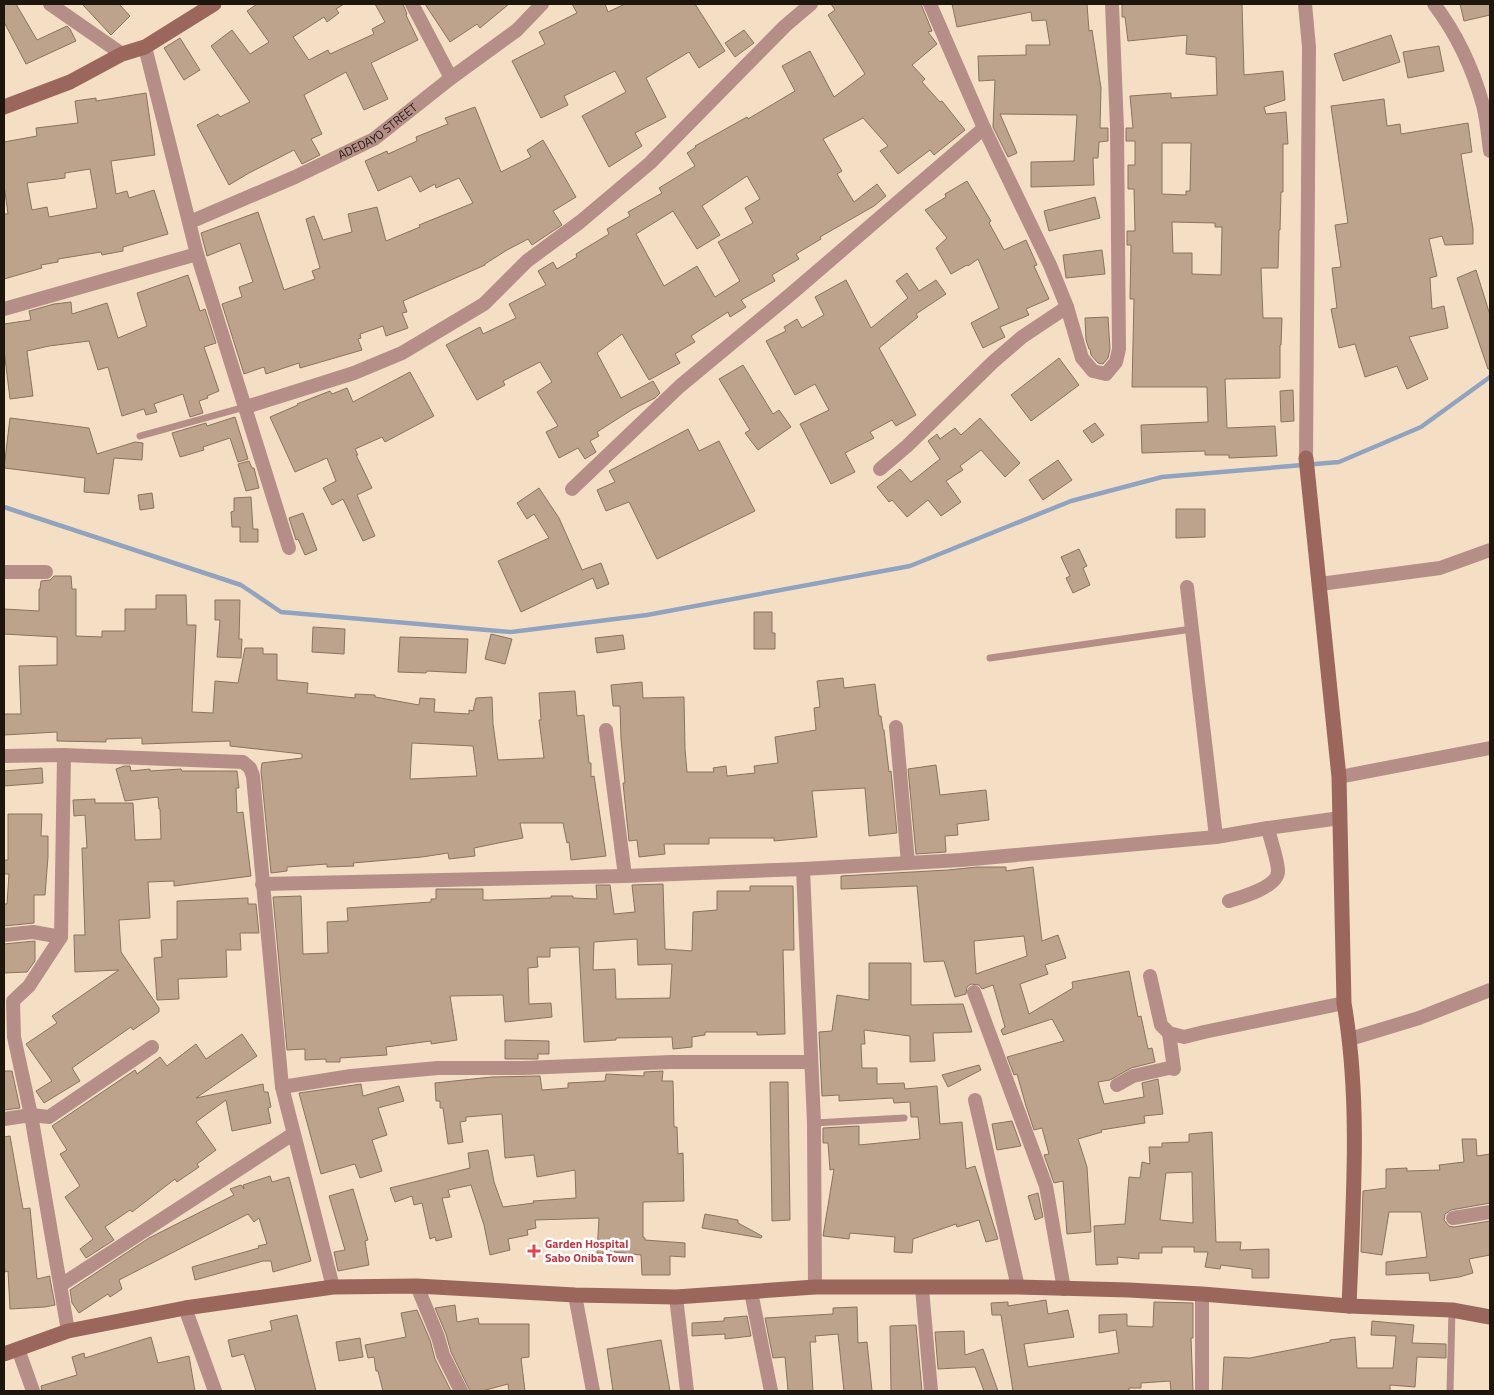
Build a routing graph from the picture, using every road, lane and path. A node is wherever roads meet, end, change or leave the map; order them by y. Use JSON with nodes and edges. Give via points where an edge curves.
{"nodes":[{"id":1,"x":50,"y":4,"type":"edge"},
{"id":2,"x":214,"y":4,"type":"edge"},
{"id":3,"x":412,"y":4,"type":"edge"},
{"id":4,"x":542,"y":4,"type":"edge"},
{"id":5,"x":811,"y":4,"type":"edge"},
{"id":6,"x":930,"y":4,"type":"edge"},
{"id":7,"x":1112,"y":4,"type":"edge"},
{"id":8,"x":1305,"y":4,"type":"edge"},
{"id":9,"x":1434,"y":4,"type":"edge"},
{"id":10,"x":145,"y":47,"type":"junction"},
{"id":11,"x":122,"y":54,"type":"junction"},
{"id":12,"x":451,"y":78,"type":"junction"},
{"id":13,"x":4,"y":107,"type":"edge"},
{"id":14,"x":984,"y":128,"type":"junction"},
{"id":15,"x":1490,"y":151,"type":"edge"},
{"id":16,"x":190,"y":222,"type":"junction"},
{"id":17,"x":197,"y":254,"type":"junction"},
{"id":18,"x":1067,"y":307,"type":"junction"},
{"id":19,"x":4,"y":309,"type":"edge"},
{"id":20,"x":246,"y":407,"type":"junction"},
{"id":21,"x":140,"y":436,"type":"dead end"},
{"id":22,"x":1306,"y":458,"type":"joint"},
{"id":23,"x":880,"y":469,"type":"dead end"},
{"id":24,"x":572,"y":488,"type":"dead end"},
{"id":25,"x":289,"y":548,"type":"dead end"},
{"id":26,"x":1490,"y":550,"type":"edge"},
{"id":27,"x":4,"y":572,"type":"edge"},
{"id":28,"x":46,"y":572,"type":"dead end"},
{"id":29,"x":1320,"y":584,"type":"junction"},
{"id":30,"x":1186,"y":587,"type":"dead end"},
{"id":31,"x":1192,"y":630,"type":"junction"},
{"id":32,"x":990,"y":658,"type":"dead end"},
{"id":33,"x":896,"y":727,"type":"dead end"},
{"id":34,"x":606,"y":730,"type":"dead end"},
{"id":35,"x":1490,"y":748,"type":"edge"},
{"id":36,"x":4,"y":756,"type":"edge"},
{"id":37,"x":64,"y":756,"type":"junction"},
{"id":38,"x":1340,"y":777,"type":"junction"},
{"id":39,"x":1340,"y":818,"type":"junction"},
{"id":40,"x":1268,"y":828,"type":"junction"},
{"id":41,"x":1216,"y":837,"type":"junction"},
{"id":42,"x":908,"y":863,"type":"junction"},
{"id":43,"x":803,"y":870,"type":"junction"},
{"id":44,"x":625,"y":876,"type":"junction"},
{"id":45,"x":262,"y":884,"type":"junction"},
{"id":46,"x":1229,"y":901,"type":"dead end"},
{"id":47,"x":4,"y":935,"type":"edge"},
{"id":48,"x":61,"y":937,"type":"junction"},
{"id":49,"x":1150,"y":976,"type":"dead end"},
{"id":50,"x":1490,"y":990,"type":"edge"},
{"id":51,"x":974,"y":992,"type":"dead end"},
{"id":52,"x":1344,"y":1003,"type":"junction"},
{"id":53,"x":1169,"y":1033,"type":"junction"},
{"id":54,"x":1350,"y":1039,"type":"junction"},
{"id":55,"x":152,"y":1047,"type":"dead end"},
{"id":56,"x":811,"y":1062,"type":"junction"},
{"id":57,"x":1118,"y":1084,"type":"dead end"},
{"id":58,"x":282,"y":1087,"type":"junction"},
{"id":59,"x":975,"y":1100,"type":"dead end"},
{"id":60,"x":31,"y":1115,"type":"junction"},
{"id":61,"x":904,"y":1118,"type":"dead end"},
{"id":62,"x":4,"y":1119,"type":"edge"},
{"id":63,"x":814,"y":1123,"type":"junction"},
{"id":64,"x":292,"y":1134,"type":"junction"},
{"id":65,"x":1490,"y":1212,"type":"edge"},
{"id":66,"x":1453,"y":1218,"type":"dead end"},
{"id":67,"x":61,"y":1285,"type":"junction"},
{"id":68,"x":417,"y":1286,"type":"junction"},
{"id":69,"x":333,"y":1287,"type":"junction"},
{"id":70,"x":815,"y":1287,"type":"junction"},
{"id":71,"x":1018,"y":1287,"type":"junction"},
{"id":72,"x":922,"y":1288,"type":"junction"},
{"id":73,"x":1064,"y":1289,"type":"junction"},
{"id":74,"x":751,"y":1292,"type":"junction"},
{"id":75,"x":1202,"y":1294,"type":"junction"},
{"id":76,"x":575,"y":1295,"type":"junction"},
{"id":77,"x":676,"y":1297,"type":"junction"},
{"id":78,"x":1349,"y":1306,"type":"junction"},
{"id":79,"x":185,"y":1308,"type":"junction"},
{"id":80,"x":1452,"y":1310,"type":"junction"},
{"id":81,"x":1490,"y":1317,"type":"edge"},
{"id":82,"x":68,"y":1331,"type":"junction"},
{"id":83,"x":11,"y":1351,"type":"edge"},
{"id":84,"x":32,"y":1391,"type":"edge"},
{"id":85,"x":215,"y":1391,"type":"edge"},
{"id":86,"x":460,"y":1391,"type":"edge"},
{"id":87,"x":594,"y":1391,"type":"edge"},
{"id":88,"x":687,"y":1391,"type":"edge"},
{"id":89,"x":771,"y":1391,"type":"edge"},
{"id":90,"x":931,"y":1391,"type":"edge"},
{"id":91,"x":1202,"y":1391,"type":"edge"},
{"id":92,"x":1450,"y":1391,"type":"edge"}],
"edges":[{"from":1,"to":11,"type":"street"},
{"from":2,"to":10,"type":"main road"},
{"from":3,"to":12,"type":"street"},
{"from":4,"to":12,"type":"street","name":"ADEDAYO STREET","via":[[516,30]]},
{"from":5,"to":20,"type":"street","via":[[785,26],[650,163],[580,222],[527,261],[484,304],[402,353],[354,373]]},
{"from":6,"to":14,"type":"street"},
{"from":7,"to":18,"type":"street","via":[[1119,349],[1116,362],[1106,374],[1093,371],[1082,358]]},
{"from":8,"to":22,"type":"street","via":[[1309,47]]},
{"from":9,"to":15,"type":"street","via":[[1470,67],[1483,106]]},
{"from":10,"to":11,"type":"main road"},
{"from":10,"to":16,"type":"street"},
{"from":11,"to":13,"type":"main road","via":[[70,82]]},
{"from":12,"to":16,"type":"street","name":"ADEDAYO STREET","via":[[374,139]]},
{"from":14,"to":18,"type":"street"},
{"from":14,"to":24,"type":"street","via":[[680,386]]},
{"from":16,"to":17,"type":"street"},
{"from":17,"to":19,"type":"street"},
{"from":17,"to":20,"type":"street"},
{"from":18,"to":23,"type":"street","via":[[1022,337],[993,362]]},
{"from":20,"to":21,"type":"lane"},
{"from":20,"to":25,"type":"street"},
{"from":22,"to":29,"type":"main road"},
{"from":26,"to":29,"type":"street","via":[[1440,568]]},
{"from":27,"to":28,"type":"street"},
{"from":29,"to":38,"type":"main road"},
{"from":30,"to":31,"type":"street"},
{"from":31,"to":32,"type":"lane"},
{"from":31,"to":41,"type":"street"},
{"from":33,"to":42,"type":"street"},
{"from":34,"to":44,"type":"street"},
{"from":35,"to":38,"type":"street"},
{"from":36,"to":37,"type":"street"},
{"from":37,"to":45,"type":"street","via":[[243,762],[253,776]]},
{"from":37,"to":48,"type":"street"},
{"from":38,"to":39,"type":"main road"},
{"from":39,"to":40,"type":"street"},
{"from":39,"to":52,"type":"main road"},
{"from":40,"to":41,"type":"street"},
{"from":40,"to":46,"type":"street","via":[[1278,871],[1276,878],[1266,886]]},
{"from":41,"to":42,"type":"street"},
{"from":42,"to":43,"type":"street"},
{"from":43,"to":44,"type":"street"},
{"from":43,"to":56,"type":"street"},
{"from":44,"to":45,"type":"street"},
{"from":45,"to":58,"type":"street"},
{"from":47,"to":48,"type":"street","via":[[33,932]]},
{"from":48,"to":60,"type":"street","via":[[29,986],[13,1001],[14,1037]]},
{"from":49,"to":53,"type":"street","via":[[1161,1025]]},
{"from":50,"to":54,"type":"street","via":[[1419,1018]]},
{"from":51,"to":73,"type":"street","via":[[1046,1186]]},
{"from":52,"to":53,"type":"street","via":[[1184,1038]]},
{"from":52,"to":54,"type":"main road"},
{"from":53,"to":57,"type":"street","via":[[1174,1069],[1133,1076]]},
{"from":54,"to":78,"type":"main road","via":[[1355,1155]]},
{"from":55,"to":60,"type":"street","via":[[49,1118]]},
{"from":56,"to":58,"type":"street","via":[[438,1068],[351,1076]]},
{"from":56,"to":63,"type":"street"},
{"from":58,"to":64,"type":"street"},
{"from":59,"to":71,"type":"street"},
{"from":60,"to":62,"type":"street"},
{"from":60,"to":67,"type":"street"},
{"from":61,"to":63,"type":"lane"},
{"from":63,"to":70,"type":"street"},
{"from":64,"to":67,"type":"street"},
{"from":64,"to":69,"type":"street"},
{"from":65,"to":66,"type":"street"},
{"from":67,"to":82,"type":"street"},
{"from":68,"to":69,"type":"main road"},
{"from":68,"to":76,"type":"main road"},
{"from":68,"to":86,"type":"street"},
{"from":69,"to":79,"type":"main road"},
{"from":70,"to":72,"type":"main road"},
{"from":70,"to":74,"type":"main road"},
{"from":71,"to":72,"type":"main road"},
{"from":71,"to":73,"type":"main road"},
{"from":72,"to":90,"type":"street"},
{"from":73,"to":75,"type":"main road"},
{"from":74,"to":77,"type":"main road"},
{"from":74,"to":89,"type":"street"},
{"from":75,"to":78,"type":"main road"},
{"from":75,"to":91,"type":"street"},
{"from":76,"to":77,"type":"main road"},
{"from":76,"to":87,"type":"street"},
{"from":77,"to":88,"type":"street"},
{"from":78,"to":80,"type":"main road"},
{"from":79,"to":82,"type":"main road"},
{"from":79,"to":85,"type":"street"},
{"from":80,"to":81,"type":"main road"},
{"from":80,"to":92,"type":"lane"},
{"from":82,"to":83,"type":"main road"},
{"from":83,"to":84,"type":"street"}]}
